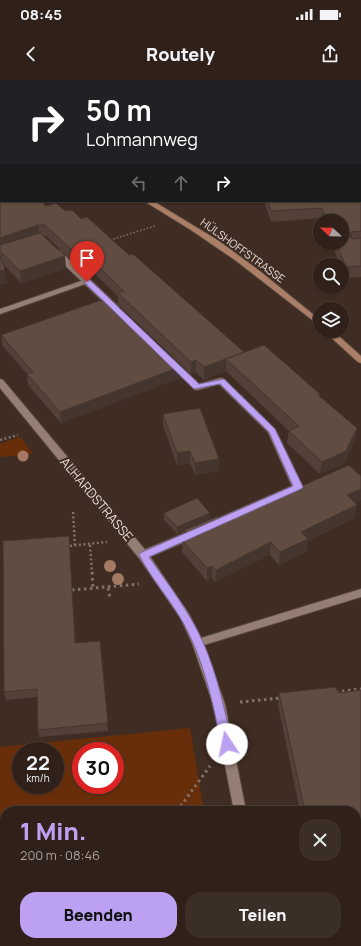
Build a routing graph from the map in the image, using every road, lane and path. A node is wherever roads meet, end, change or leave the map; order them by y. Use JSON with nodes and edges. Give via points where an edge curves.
{"nodes":[{"id":1,"x":150,"y":202,"type":"edge"},
{"id":2,"x":180,"y":219,"type":"junction"},
{"id":3,"x":104,"y":242,"type":"edge"},
{"id":4,"x":49,"y":245,"type":"edge"},
{"id":5,"x":87,"y":282,"type":"junction"},
{"id":6,"x":0,"y":312,"type":"edge"},
{"id":7,"x":122,"y":315,"type":"edge"},
{"id":8,"x":313,"y":318,"type":"edge"},
{"id":9,"x":336,"y":338,"type":"edge"},
{"id":10,"x":163,"y":354,"type":"edge"},
{"id":11,"x":361,"y":360,"type":"edge"},
{"id":12,"x":0,"y":382,"type":"edge"},
{"id":13,"x":73,"y":512,"type":"dead end"},
{"id":14,"x":125,"y":533,"type":"junction"},
{"id":15,"x":90,"y":545,"type":"junction"},
{"id":16,"x":70,"y":546,"type":"edge"},
{"id":17,"x":74,"y":546,"type":"junction"},
{"id":18,"x":143,"y":555,"type":"junction"},
{"id":19,"x":157,"y":576,"type":"junction"},
{"id":20,"x":108,"y":588,"type":"junction"},
{"id":21,"x":92,"y":589,"type":"junction"},
{"id":22,"x":72,"y":590,"type":"edge"},
{"id":23,"x":361,"y":593,"type":"edge"},
{"id":24,"x":110,"y":598,"type":"dead end"},
{"id":25,"x":198,"y":643,"type":"junction"},
{"id":26,"x":361,"y":689,"type":"edge"},
{"id":27,"x":330,"y":692,"type":"edge"},
{"id":28,"x":283,"y":697,"type":"edge"},
{"id":29,"x":218,"y":704,"type":"junction"},
{"id":30,"x":227,"y":744,"type":"junction"},
{"id":31,"x":181,"y":806,"type":"edge"},
{"id":32,"x":239,"y":806,"type":"edge"}],
"edges":[{"from":1,"to":2,"type":"main road","name":"HÜLSHOFFSTRASSE"},
{"from":2,"to":3,"type":"path"},
{"from":2,"to":8,"type":"main road","name":"HÜLSHOFFSTRASSE","via":[[274,285]]},
{"from":4,"to":5,"type":"street"},
{"from":5,"to":6,"type":"street"},
{"from":5,"to":7,"type":"street"},
{"from":9,"to":11,"type":"main road"},
{"from":10,"to":18,"type":"street","via":[[197,387],[221,381],[266,425],[272,431],[298,487]]},
{"from":12,"to":14,"type":"street","name":"ALHARDSTRASSE"},
{"from":13,"to":17,"type":"path"},
{"from":14,"to":15,"type":"path","via":[[104,544]]},
{"from":14,"to":18,"type":"street","name":"ALHARDSTRASSE"},
{"from":15,"to":17,"type":"path"},
{"from":15,"to":21,"type":"path"},
{"from":16,"to":17,"type":"path"},
{"from":18,"to":19,"type":"street","name":"ALHARDSTRASSE"},
{"from":19,"to":20,"type":"path","via":[[136,586]]},
{"from":19,"to":25,"type":"street","name":"ALHARDSTRASSE","via":[[185,617]]},
{"from":20,"to":21,"type":"path"},
{"from":20,"to":24,"type":"path"},
{"from":21,"to":22,"type":"path"},
{"from":23,"to":25,"type":"street"},
{"from":25,"to":29,"type":"street","name":"ALHARDSTRASSE"},
{"from":26,"to":27,"type":"path"},
{"from":28,"to":29,"type":"path"},
{"from":29,"to":30,"type":"street","name":"ALHARDSTRASSE"},
{"from":30,"to":31,"type":"path"},
{"from":30,"to":32,"type":"street","name":"ALHARDSTRASSE"}]}
